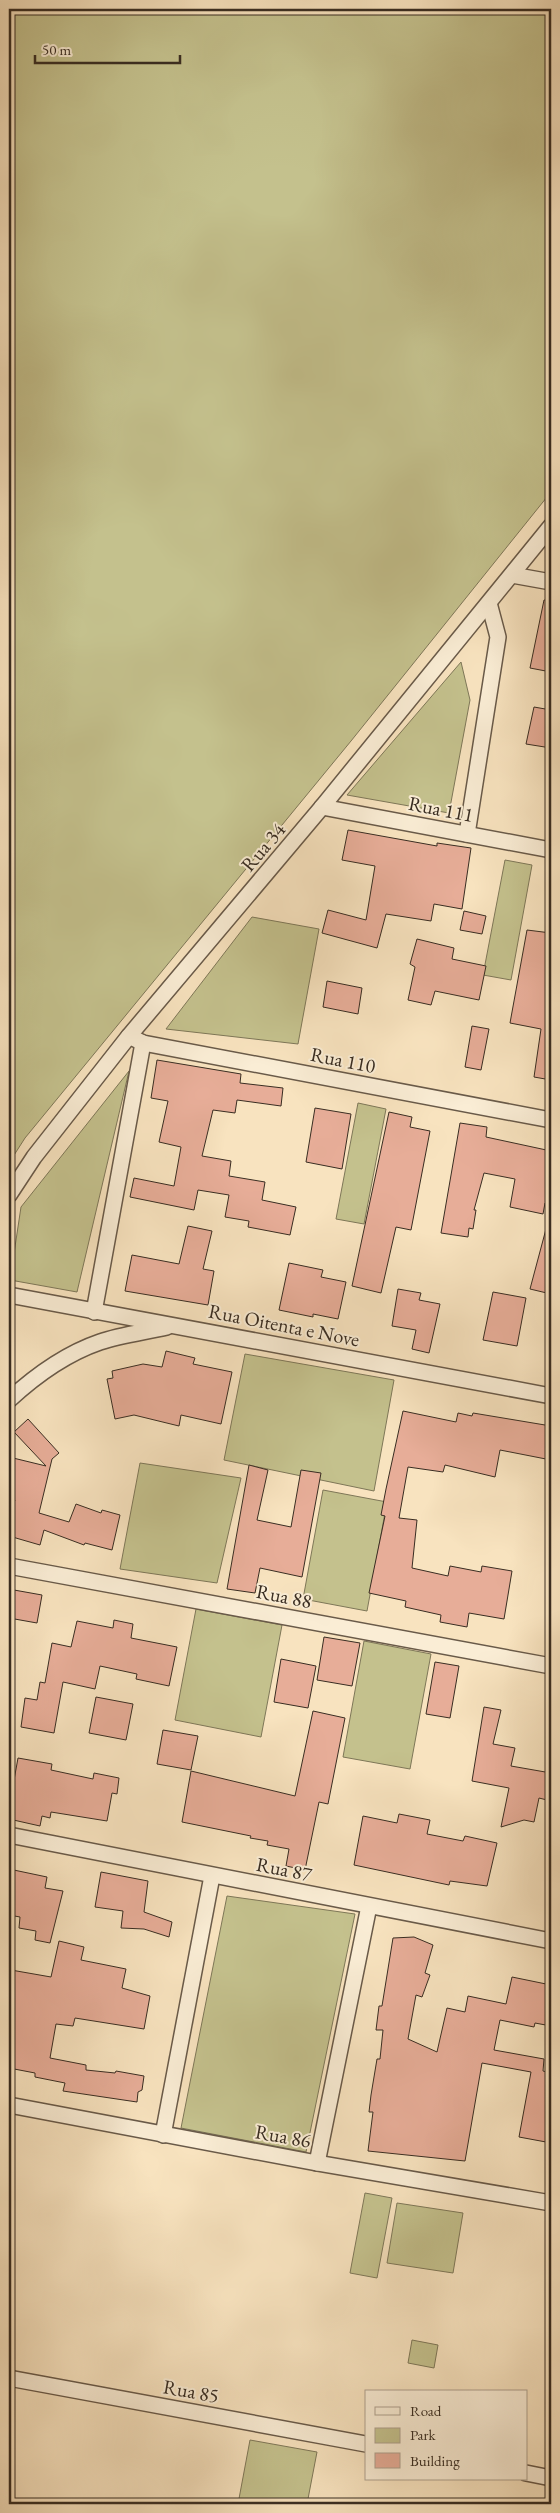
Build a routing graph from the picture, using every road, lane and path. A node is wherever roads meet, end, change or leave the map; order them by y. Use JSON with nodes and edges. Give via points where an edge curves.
{"nodes":[{"id":1,"x":551,"y":526,"type":"edge"},
{"id":2,"x":512,"y":575,"type":"junction"},
{"id":3,"x":551,"y":582,"type":"edge"},
{"id":4,"x":489,"y":602,"type":"junction"},
{"id":5,"x":322,"y":807,"type":"junction"},
{"id":6,"x":467,"y":834,"type":"junction"},
{"id":7,"x":551,"y":850,"type":"edge"},
{"id":8,"x":129,"y":1036,"type":"junction"},
{"id":9,"x":143,"y":1043,"type":"junction"},
{"id":10,"x":551,"y":1120,"type":"edge"},
{"id":11,"x":9,"y":1195,"type":"edge"},
{"id":12,"x":9,"y":1295,"type":"edge"},
{"id":13,"x":94,"y":1312,"type":"junction"},
{"id":14,"x":174,"y":1325,"type":"junction"},
{"id":15,"x":551,"y":1396,"type":"edge"},
{"id":16,"x":9,"y":1400,"type":"edge"},
{"id":17,"x":9,"y":1566,"type":"edge"},
{"id":18,"x":551,"y":1666,"type":"edge"},
{"id":19,"x":9,"y":1835,"type":"edge"},
{"id":20,"x":212,"y":1876,"type":"junction"},
{"id":21,"x":369,"y":1906,"type":"junction"},
{"id":22,"x":551,"y":1941,"type":"edge"},
{"id":23,"x":9,"y":2104,"type":"edge"},
{"id":24,"x":163,"y":2135,"type":"junction"},
{"id":25,"x":317,"y":2163,"type":"junction"},
{"id":26,"x":551,"y":2203,"type":"edge"},
{"id":27,"x":9,"y":2378,"type":"edge"},
{"id":28,"x":365,"y":2444,"type":"edge"},
{"id":29,"x":528,"y":2473,"type":"edge"},
{"id":30,"x":551,"y":2478,"type":"edge"}],
"edges":[{"from":1,"to":2,"type":"street","name":"Rua 34"},
{"from":2,"to":3,"type":"street"},
{"from":2,"to":4,"type":"street","name":"Rua 34"},
{"from":4,"to":5,"type":"street","name":"Rua 34"},
{"from":4,"to":6,"type":"street","via":[[498,636]]},
{"from":5,"to":6,"type":"street","name":"Rua 111"},
{"from":5,"to":8,"type":"street","name":"Rua 34"},
{"from":6,"to":7,"type":"street","name":"Rua 111"},
{"from":8,"to":9,"type":"street","name":"Rua 110"},
{"from":8,"to":11,"type":"street","name":"Rua 34","via":[[34,1157]]},
{"from":9,"to":10,"type":"street","name":"Rua 110"},
{"from":9,"to":13,"type":"street"},
{"from":12,"to":13,"type":"street","name":"Rua Oitenta e Nove"},
{"from":13,"to":14,"type":"street","name":"Rua Oitenta e Nove"},
{"from":14,"to":15,"type":"street","name":"Rua Oitenta e Nove"},
{"from":14,"to":16,"type":"street","via":[[100,1342],[84,1349],[61,1360]]},
{"from":17,"to":18,"type":"street","name":"Rua 88"},
{"from":19,"to":20,"type":"street","name":"Rua 87"},
{"from":20,"to":21,"type":"street","name":"Rua 87"},
{"from":20,"to":24,"type":"street"},
{"from":21,"to":22,"type":"street","name":"Rua 87"},
{"from":21,"to":25,"type":"street"},
{"from":23,"to":24,"type":"street","name":"Rua 86"},
{"from":24,"to":25,"type":"street","name":"Rua 86"},
{"from":25,"to":26,"type":"street","name":"Rua 86"},
{"from":27,"to":28,"type":"street","name":"Rua 85"},
{"from":29,"to":30,"type":"street"}]}
